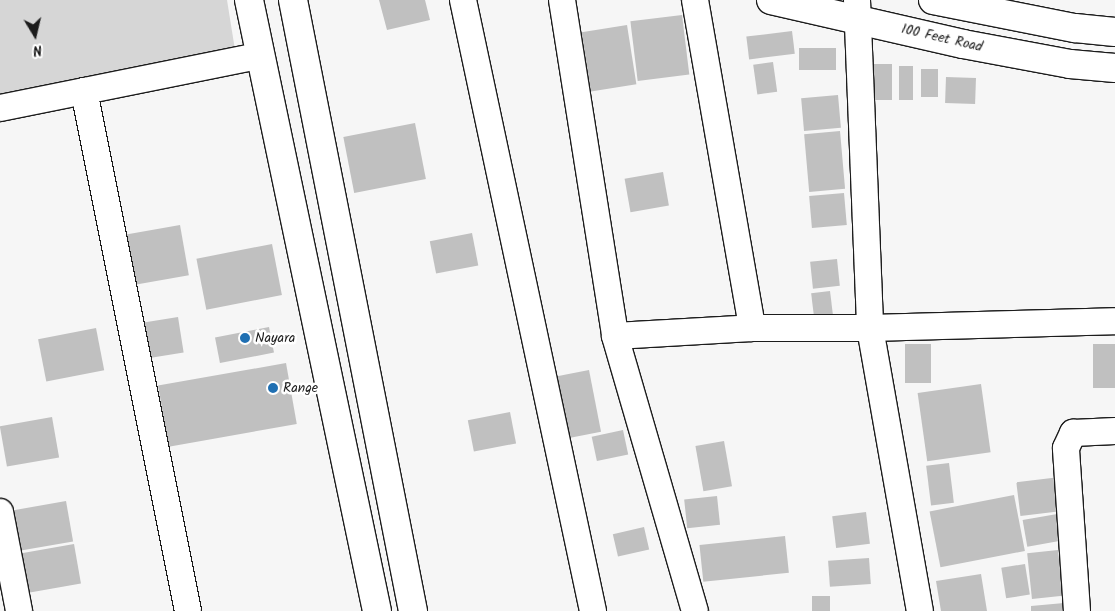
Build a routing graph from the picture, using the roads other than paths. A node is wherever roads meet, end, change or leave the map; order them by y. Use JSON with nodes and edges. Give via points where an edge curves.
{"nodes":[{"id":1,"x":249,"y":0,"type":"edge"},
{"id":2,"x":293,"y":0,"type":"edge"},
{"id":3,"x":464,"y":0,"type":"edge"},
{"id":4,"x":562,"y":0,"type":"edge"},
{"id":5,"x":694,"y":0,"type":"edge"},
{"id":6,"x":772,"y":0,"type":"edge"},
{"id":7,"x":933,"y":0,"type":"edge"},
{"id":8,"x":812,"y":4,"type":"edge"},
{"id":9,"x":857,"y":9,"type":"edge"},
{"id":10,"x":1115,"y":32,"type":"edge"},
{"id":11,"x":259,"y":56,"type":"junction"},
{"id":12,"x":1115,"y":68,"type":"edge"},
{"id":13,"x":84,"y":91,"type":"junction"},
{"id":14,"x":0,"y":108,"type":"edge"},
{"id":15,"x":1115,"y":321,"type":"edge"},
{"id":16,"x":752,"y":328,"type":"junction"},
{"id":17,"x":870,"y":328,"type":"junction"},
{"id":18,"x":614,"y":336,"type":"junction"},
{"id":19,"x":360,"y":342,"type":"junction"},
{"id":20,"x":321,"y":350,"type":"junction"},
{"id":21,"x":1115,"y":431,"type":"edge"},
{"id":22,"x":0,"y":512,"type":"edge"},
{"id":23,"x":19,"y":611,"type":"edge"},
{"id":24,"x":188,"y":611,"type":"edge"},
{"id":25,"x":377,"y":611,"type":"edge"},
{"id":26,"x":413,"y":611,"type":"edge"},
{"id":27,"x":593,"y":611,"type":"edge"},
{"id":28,"x":695,"y":611,"type":"edge"},
{"id":29,"x":920,"y":611,"type":"edge"},
{"id":30,"x":1077,"y":611,"type":"edge"}],
"edges":[{"from":1,"to":11,"type":"main road"},
{"from":2,"to":19,"type":"main road"},
{"from":3,"to":27,"type":"street"},
{"from":4,"to":18,"type":"street"},
{"from":5,"to":16,"type":"street"},
{"from":6,"to":8,"type":"main road","name":"100 Feet Road"},
{"from":7,"to":10,"type":"main road","via":[[1075,28]]},
{"from":8,"to":9,"type":"main road","name":"100 Feet Road"},
{"from":9,"to":12,"type":"main road","name":"100 Feet Road","via":[[963,44],[1070,64]]},
{"from":9,"to":17,"type":"street"},
{"from":11,"to":13,"type":"street"},
{"from":11,"to":20,"type":"main road"},
{"from":13,"to":14,"type":"street"},
{"from":13,"to":24,"type":"street"},
{"from":15,"to":17,"type":"street"},
{"from":16,"to":17,"type":"street"},
{"from":16,"to":18,"type":"street"},
{"from":17,"to":29,"type":"street"},
{"from":18,"to":28,"type":"street"},
{"from":19,"to":20,"type":"main road"},
{"from":19,"to":26,"type":"main road"},
{"from":20,"to":25,"type":"main road"},
{"from":21,"to":30,"type":"street","via":[[1073,433],[1066,448]]},
{"from":22,"to":23,"type":"street"}]}
